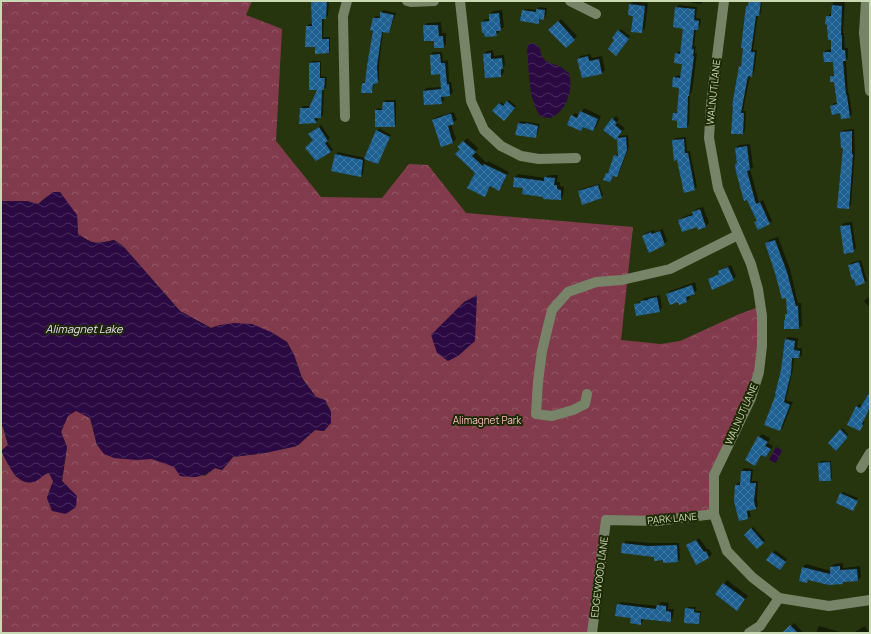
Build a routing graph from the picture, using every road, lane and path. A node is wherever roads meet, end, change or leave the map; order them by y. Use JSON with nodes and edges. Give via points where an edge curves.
{"nodes":[{"id":1,"x":347,"y":1,"type":"edge"},
{"id":2,"x":407,"y":1,"type":"edge"},
{"id":3,"x":434,"y":1,"type":"edge"},
{"id":4,"x":460,"y":1,"type":"edge"},
{"id":5,"x":570,"y":1,"type":"edge"},
{"id":6,"x":724,"y":1,"type":"edge"},
{"id":7,"x":866,"y":1,"type":"edge"},
{"id":8,"x":596,"y":14,"type":"dead end"},
{"id":9,"x":870,"y":90,"type":"edge"},
{"id":10,"x":346,"y":117,"type":"dead end"},
{"id":11,"x":576,"y":158,"type":"dead end"},
{"id":12,"x":738,"y":236,"type":"junction"},
{"id":13,"x":587,"y":394,"type":"dead end"},
{"id":14,"x":870,"y":453,"type":"edge"},
{"id":15,"x":861,"y":468,"type":"dead end"},
{"id":16,"x":714,"y":514,"type":"junction"},
{"id":17,"x":606,"y":520,"type":"joint"},
{"id":18,"x":779,"y":598,"type":"junction"},
{"id":19,"x":870,"y":600,"type":"edge"},
{"id":20,"x":592,"y":633,"type":"edge"},
{"id":21,"x":749,"y":633,"type":"edge"}],
"edges":[{"from":1,"to":10,"type":"street","via":[[343,16]]},
{"from":2,"to":3,"type":"street"},
{"from":4,"to":11,"type":"street","via":[[471,101],[484,130],[501,146],[521,156],[539,159]]},
{"from":5,"to":8,"type":"street"},
{"from":6,"to":12,"type":"street","name":"WALNUT LANE","via":[[710,105],[710,138],[718,188]]},
{"from":7,"to":9,"type":"street","via":[[864,33]]},
{"from":12,"to":13,"type":"street","via":[[670,269],[622,280],[596,282],[568,292],[552,310],[542,351],[536,414],[552,416],[573,410],[585,404]]},
{"from":12,"to":16,"type":"street","name":"WALNUT LANE","via":[[751,264],[758,289],[762,316],[762,346],[759,372],[751,398],[714,475]]},
{"from":14,"to":15,"type":"street"},
{"from":16,"to":17,"type":"street","name":"PARK LANE","via":[[656,522]]},
{"from":16,"to":18,"type":"street","name":"WALNUT LANE","via":[[727,551],[752,577]]},
{"from":17,"to":20,"type":"street","name":"EDGEWOOD LANE"},
{"from":18,"to":19,"type":"street","name":"WALNUT LANE","via":[[829,606]]},
{"from":18,"to":21,"type":"street","via":[[760,626]]}]}
